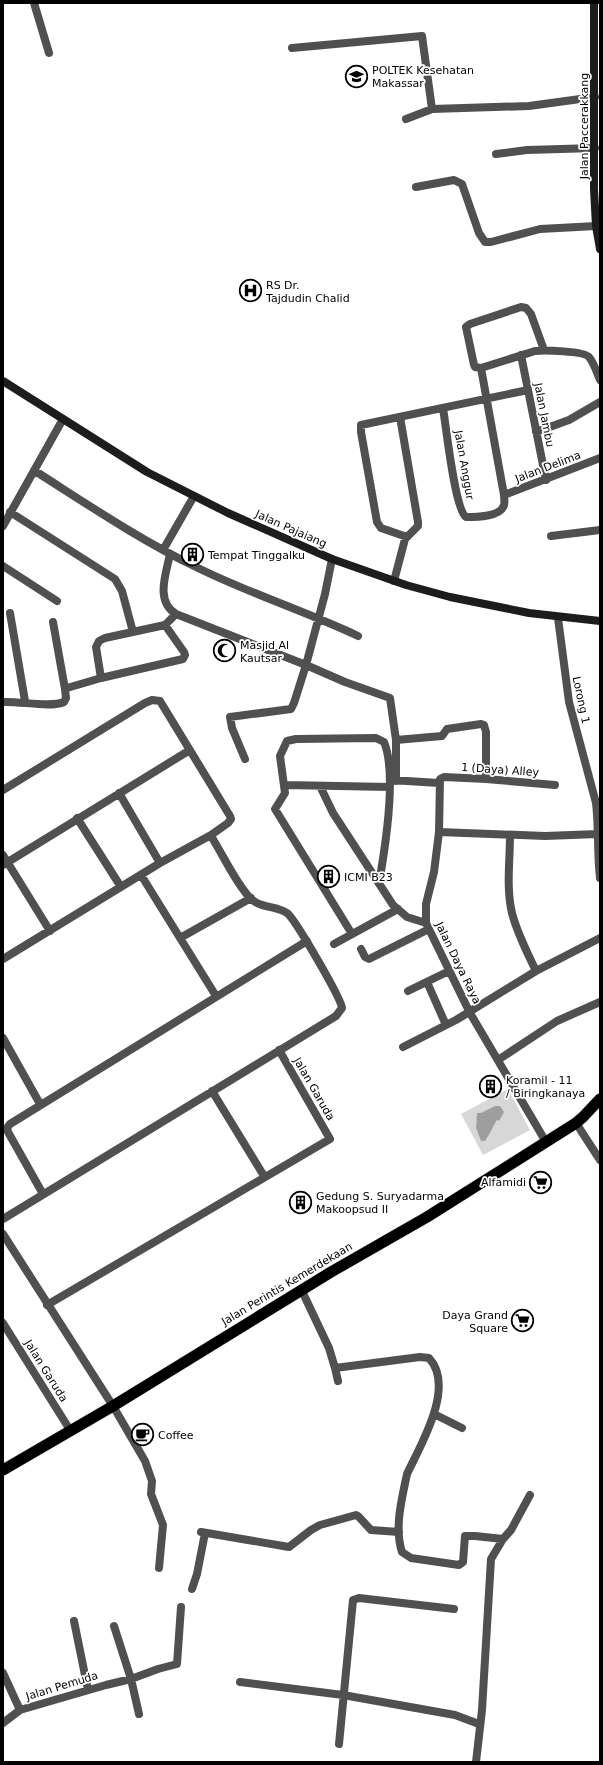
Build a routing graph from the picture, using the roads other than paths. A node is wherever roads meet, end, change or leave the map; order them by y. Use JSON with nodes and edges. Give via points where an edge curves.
{"nodes":[{"id":1,"x":34,"y":3,"type":"edge"},
{"id":2,"x":594,"y":3,"type":"edge"},
{"id":3,"x":292,"y":48,"type":"dead end"},
{"id":4,"x":49,"y":53,"type":"dead end"},
{"id":5,"x":595,"y":97,"type":"junction"},
{"id":6,"x":432,"y":109,"type":"junction"},
{"id":7,"x":406,"y":119,"type":"dead end"},
{"id":8,"x":594,"y":148,"type":"junction"},
{"id":9,"x":496,"y":154,"type":"dead end"},
{"id":10,"x":416,"y":187,"type":"dead end"},
{"id":11,"x":596,"y":226,"type":"junction"},
{"id":12,"x":600,"y":249,"type":"edge"},
{"id":13,"x":544,"y":350,"type":"junction"},
{"id":14,"x":520,"y":355,"type":"junction"},
{"id":15,"x":481,"y":368,"type":"junction"},
{"id":16,"x":600,"y":380,"type":"edge"},
{"id":17,"x":3,"y":381,"type":"edge"},
{"id":18,"x":528,"y":390,"type":"junction"},
{"id":19,"x":486,"y":399,"type":"junction"},
{"id":20,"x":600,"y":402,"type":"edge"},
{"id":21,"x":443,"y":408,"type":"junction"},
{"id":22,"x":400,"y":417,"type":"junction"},
{"id":23,"x":63,"y":419,"type":"junction"},
{"id":24,"x":536,"y":432,"type":"junction"},
{"id":25,"x":600,"y":458,"type":"edge"},
{"id":26,"x":35,"y":471,"type":"junction"},
{"id":27,"x":546,"y":480,"type":"junction"},
{"id":28,"x":504,"y":495,"type":"junction"},
{"id":29,"x":194,"y":496,"type":"junction"},
{"id":30,"x":10,"y":512,"type":"junction"},
{"id":31,"x":3,"y":526,"type":"edge"},
{"id":32,"x":600,"y":530,"type":"edge"},
{"id":33,"x":551,"y":536,"type":"dead end"},
{"id":34,"x":407,"y":537,"type":"junction"},
{"id":35,"x":167,"y":552,"type":"junction"},
{"id":36,"x":332,"y":559,"type":"junction"},
{"id":37,"x":3,"y":566,"type":"edge"},
{"id":38,"x":394,"y":581,"type":"junction"},
{"id":39,"x":57,"y":600,"type":"dead end"},
{"id":40,"x":10,"y":613,"type":"dead end"},
{"id":41,"x":176,"y":614,"type":"junction"},
{"id":42,"x":319,"y":618,"type":"junction"},
{"id":43,"x":558,"y":618,"type":"junction"},
{"id":44,"x":600,"y":621,"type":"edge"},
{"id":45,"x":53,"y":622,"type":"dead end"},
{"id":46,"x":165,"y":625,"type":"junction"},
{"id":47,"x":133,"y":632,"type":"junction"},
{"id":48,"x":358,"y":636,"type":"dead end"},
{"id":49,"x":306,"y":665,"type":"junction"},
{"id":50,"x":101,"y":678,"type":"junction"},
{"id":51,"x":65,"y":689,"type":"junction"},
{"id":52,"x":3,"y":702,"type":"edge"},
{"id":53,"x":25,"y":702,"type":"junction"},
{"id":54,"x":396,"y":740,"type":"junction"},
{"id":55,"x":190,"y":750,"type":"junction"},
{"id":56,"x":245,"y":759,"type":"dead end"},
{"id":57,"x":486,"y":779,"type":"junction"},
{"id":58,"x":442,"y":780,"type":"junction"},
{"id":59,"x":392,"y":783,"type":"junction"},
{"id":60,"x":285,"y":785,"type":"junction"},
{"id":61,"x":555,"y":785,"type":"dead end"},
{"id":62,"x":320,"y":786,"type":"junction"},
{"id":63,"x":3,"y":790,"type":"edge"},
{"id":64,"x":119,"y":793,"type":"junction"},
{"id":65,"x":78,"y":818,"type":"junction"},
{"id":66,"x":439,"y":832,"type":"junction"},
{"id":67,"x":598,"y":834,"type":"junction"},
{"id":68,"x":210,"y":835,"type":"junction"},
{"id":69,"x":510,"y":836,"type":"junction"},
{"id":70,"x":5,"y":860,"type":"edge"},
{"id":71,"x":160,"y":863,"type":"junction"},
{"id":72,"x":141,"y":875,"type":"junction"},
{"id":73,"x":600,"y":878,"type":"edge"},
{"id":74,"x":379,"y":883,"type":"junction"},
{"id":75,"x":121,"y":887,"type":"junction"},
{"id":76,"x":250,"y":898,"type":"junction"},
{"id":77,"x":398,"y":909,"type":"junction"},
{"id":78,"x":428,"y":926,"type":"junction"},
{"id":79,"x":50,"y":931,"type":"junction"},
{"id":80,"x":352,"y":934,"type":"junction"},
{"id":81,"x":180,"y":938,"type":"junction"},
{"id":82,"x":600,"y":938,"type":"edge"},
{"id":83,"x":307,"y":941,"type":"junction"},
{"id":84,"x":334,"y":944,"type":"dead end"},
{"id":85,"x":361,"y":949,"type":"dead end"},
{"id":86,"x":3,"y":960,"type":"edge"},
{"id":87,"x":449,"y":971,"type":"junction"},
{"id":88,"x":536,"y":971,"type":"junction"},
{"id":89,"x":427,"y":982,"type":"junction"},
{"id":90,"x":408,"y":990,"type":"dead end"},
{"id":91,"x":216,"y":996,"type":"junction"},
{"id":92,"x":600,"y":1002,"type":"edge"},
{"id":93,"x":470,"y":1012,"type":"junction"},
{"id":94,"x":446,"y":1025,"type":"junction"},
{"id":95,"x":3,"y":1038,"type":"edge"},
{"id":96,"x":403,"y":1047,"type":"dead end"},
{"id":97,"x":279,"y":1050,"type":"junction"},
{"id":98,"x":498,"y":1060,"type":"junction"},
{"id":99,"x":212,"y":1091,"type":"junction"},
{"id":100,"x":600,"y":1099,"type":"edge"},
{"id":101,"x":40,"y":1104,"type":"junction"},
{"id":102,"x":600,"y":1112,"type":"edge"},
{"id":103,"x":579,"y":1120,"type":"junction"},
{"id":104,"x":546,"y":1142,"type":"junction"},
{"id":105,"x":600,"y":1160,"type":"edge"},
{"id":106,"x":264,"y":1176,"type":"junction"},
{"id":107,"x":43,"y":1194,"type":"junction"},
{"id":108,"x":3,"y":1219,"type":"edge"},
{"id":109,"x":3,"y":1234,"type":"edge"},
{"id":110,"x":302,"y":1291,"type":"junction"},
{"id":111,"x":47,"y":1305,"type":"junction"},
{"id":112,"x":3,"y":1323,"type":"edge"},
{"id":113,"x":335,"y":1368,"type":"junction"},
{"id":114,"x":338,"y":1381,"type":"dead end"},
{"id":115,"x":113,"y":1406,"type":"junction"},
{"id":116,"x":434,"y":1414,"type":"junction"},
{"id":117,"x":462,"y":1428,"type":"dead end"},
{"id":118,"x":70,"y":1430,"type":"junction"},
{"id":119,"x":3,"y":1470,"type":"edge"},
{"id":120,"x":530,"y":1495,"type":"dead end"},
{"id":121,"x":399,"y":1532,"type":"junction"},
{"id":122,"x":503,"y":1539,"type":"junction"},
{"id":123,"x":158,"y":1568,"type":"dead end"},
{"id":124,"x":192,"y":1589,"type":"dead end"},
{"id":125,"x":181,"y":1607,"type":"dead end"},
{"id":126,"x":454,"y":1609,"type":"dead end"},
{"id":127,"x":74,"y":1621,"type":"dead end"},
{"id":128,"x":114,"y":1626,"type":"dead end"},
{"id":129,"x":3,"y":1673,"type":"edge"},
{"id":130,"x":131,"y":1679,"type":"junction"},
{"id":131,"x":240,"y":1682,"type":"dead end"},
{"id":132,"x":88,"y":1690,"type":"junction"},
{"id":133,"x":343,"y":1695,"type":"junction"},
{"id":134,"x":20,"y":1710,"type":"junction"},
{"id":135,"x":139,"y":1714,"type":"dead end"},
{"id":136,"x":3,"y":1723,"type":"edge"},
{"id":137,"x":479,"y":1724,"type":"junction"},
{"id":138,"x":339,"y":1744,"type":"dead end"},
{"id":139,"x":476,"y":1762,"type":"edge"}],
"edges":[{"from":1,"to":4,"type":"street"},
{"from":2,"to":5,"type":"main road","name":"Jalan Paccerakkang"},
{"from":3,"to":6,"type":"street","via":[[422,36]]},
{"from":5,"to":6,"type":"street","via":[[529,106]]},
{"from":5,"to":8,"type":"main road","name":"Jalan Paccerakkang"},
{"from":6,"to":7,"type":"street"},
{"from":8,"to":9,"type":"street","via":[[527,150]]},
{"from":8,"to":11,"type":"main road","name":"Jalan Paccerakkang"},
{"from":10,"to":11,"type":"street","via":[[459,181],[485,242],[540,229]]},
{"from":11,"to":12,"type":"main road","name":"Jalan Paccerakkang"},
{"from":13,"to":14,"type":"street"},
{"from":13,"to":15,"type":"street","via":[[529,310],[521,307],[467,325],[474,365]]},
{"from":13,"to":16,"type":"street","via":[[589,356]]},
{"from":14,"to":15,"type":"street"},
{"from":14,"to":18,"type":"street","name":"Jalan Jambu"},
{"from":15,"to":19,"type":"street"},
{"from":17,"to":23,"type":"main road","name":"Jalan Pajaiang"},
{"from":18,"to":19,"type":"street"},
{"from":18,"to":24,"type":"street","name":"Jalan Jambu"},
{"from":19,"to":21,"type":"street"},
{"from":19,"to":28,"type":"street"},
{"from":20,"to":24,"type":"street","via":[[569,420]]},
{"from":21,"to":22,"type":"street"},
{"from":21,"to":28,"type":"street","name":"Jalan Anggur","via":[[459,506],[463,515],[472,517],[501,510]]},
{"from":22,"to":34,"type":"street","via":[[418,522],[418,526]]},
{"from":22,"to":34,"type":"street","via":[[365,423],[360,428],[377,522],[381,528]]},
{"from":23,"to":26,"type":"street"},
{"from":23,"to":29,"type":"main road","name":"Jalan Pajaiang","via":[[147,472]]},
{"from":24,"to":27,"type":"street","name":"Jalan Jambu"},
{"from":25,"to":27,"type":"street","name":"Jalan Delima"},
{"from":26,"to":30,"type":"street"},
{"from":26,"to":35,"type":"street"},
{"from":27,"to":28,"type":"street","name":"Jalan Delima"},
{"from":29,"to":35,"type":"street"},
{"from":29,"to":36,"type":"main road","name":"Jalan Pajaiang"},
{"from":30,"to":31,"type":"street"},
{"from":30,"to":47,"type":"street","via":[[114,579],[122,591]]},
{"from":32,"to":33,"type":"street"},
{"from":34,"to":38,"type":"street"},
{"from":35,"to":41,"type":"street","via":[[163,592],[168,608]]},
{"from":35,"to":42,"type":"street","via":[[204,571]]},
{"from":36,"to":38,"type":"main road","name":"Jalan Pajaiang"},
{"from":36,"to":42,"type":"street"},
{"from":37,"to":39,"type":"street"},
{"from":38,"to":43,"type":"main road","name":"Jalan Pajaiang","via":[[450,596]]},
{"from":40,"to":53,"type":"street"},
{"from":41,"to":46,"type":"street"},
{"from":41,"to":49,"type":"street"},
{"from":42,"to":48,"type":"street"},
{"from":42,"to":49,"type":"street"},
{"from":43,"to":44,"type":"main road","name":"Jalan Pajaiang"},
{"from":43,"to":67,"type":"street","name":"Lorong 1","via":[[569,702],[596,803]]},
{"from":45,"to":51,"type":"street"},
{"from":46,"to":47,"type":"street"},
{"from":46,"to":50,"type":"street","via":[[184,652],[183,659]]},
{"from":47,"to":50,"type":"street","via":[[103,639],[97,644]]},
{"from":49,"to":54,"type":"street","via":[[390,698]]},
{"from":49,"to":56,"type":"street","via":[[291,709],[230,717]]},
{"from":50,"to":51,"type":"street"},
{"from":51,"to":53,"type":"street","via":[[64,702],[54,705]]},
{"from":52,"to":53,"type":"street"},
{"from":54,"to":57,"type":"street","via":[[442,736],[448,729],[481,724],[486,732]]},
{"from":54,"to":59,"type":"street"},
{"from":55,"to":63,"type":"street","via":[[162,703],[152,700]]},
{"from":55,"to":64,"type":"street"},
{"from":55,"to":68,"type":"street","via":[[231,819]]},
{"from":57,"to":58,"type":"street","name":"1 (Daya) Alley"},
{"from":57,"to":61,"type":"street","name":"1 (Daya) Alley"},
{"from":58,"to":59,"type":"street","name":"1 (Daya) Alley"},
{"from":58,"to":66,"type":"street","name":"Jalan Daya Raya"},
{"from":59,"to":60,"type":"street","via":[[388,754],[382,740],[296,739],[287,742],[280,756]]},
{"from":59,"to":62,"type":"street","name":"1 (Daya) Alley"},
{"from":59,"to":74,"type":"street"},
{"from":60,"to":62,"type":"street","name":"1 (Daya) Alley"},
{"from":60,"to":80,"type":"street","via":[[284,796],[275,807],[276,810]]},
{"from":62,"to":74,"type":"street","via":[[333,813]]},
{"from":64,"to":65,"type":"street"},
{"from":64,"to":71,"type":"street"},
{"from":65,"to":70,"type":"street"},
{"from":65,"to":75,"type":"street"},
{"from":66,"to":69,"type":"street"},
{"from":66,"to":78,"type":"street","name":"Jalan Daya Raya","via":[[434,872],[426,904]]},
{"from":67,"to":69,"type":"street"},
{"from":67,"to":73,"type":"street","name":"Lorong 1"},
{"from":68,"to":71,"type":"street"},
{"from":68,"to":76,"type":"street"},
{"from":69,"to":88,"type":"street","via":[[509,878],[512,912]]},
{"from":70,"to":79,"type":"street"},
{"from":71,"to":72,"type":"street"},
{"from":72,"to":75,"type":"street"},
{"from":72,"to":81,"type":"street"},
{"from":74,"to":77,"type":"street"},
{"from":75,"to":79,"type":"street"},
{"from":76,"to":81,"type":"street"},
{"from":76,"to":83,"type":"street","via":[[261,905],[288,914]]},
{"from":77,"to":78,"type":"street"},
{"from":77,"to":80,"type":"street"},
{"from":78,"to":85,"type":"street","via":[[369,959]]},
{"from":78,"to":87,"type":"street","name":"Jalan Daya Raya"},
{"from":79,"to":86,"type":"street"},
{"from":80,"to":84,"type":"street"},
{"from":81,"to":91,"type":"street"},
{"from":82,"to":88,"type":"street"},
{"from":83,"to":91,"type":"street"},
{"from":83,"to":97,"type":"street","via":[[342,1008],[336,1016]]},
{"from":87,"to":89,"type":"street"},
{"from":87,"to":93,"type":"street","name":"Jalan Daya Raya"},
{"from":88,"to":93,"type":"street"},
{"from":89,"to":90,"type":"street"},
{"from":89,"to":94,"type":"street"},
{"from":91,"to":101,"type":"street"},
{"from":92,"to":98,"type":"street","via":[[557,1021]]},
{"from":93,"to":94,"type":"street"},
{"from":93,"to":98,"type":"street","name":"Jalan Daya Raya"},
{"from":94,"to":96,"type":"street"},
{"from":95,"to":101,"type":"street"},
{"from":97,"to":99,"type":"street"},
{"from":97,"to":106,"type":"street","name":"Jalan Garuda","via":[[330,1139]]},
{"from":98,"to":104,"type":"street","name":"Jalan Daya Raya"},
{"from":99,"to":106,"type":"street"},
{"from":99,"to":107,"type":"street"},
{"from":100,"to":103,"type":"highway","name":"Jalan Perintis Kemerdekaan"},
{"from":101,"to":107,"type":"street","via":[[10,1124],[7,1130]]},
{"from":102,"to":103,"type":"highway","name":"Jalan Perintis Kemerdekaan"},
{"from":103,"to":104,"type":"highway","name":"Jalan Perintis Kemerdekaan"},
{"from":103,"to":105,"type":"street"},
{"from":104,"to":110,"type":"highway","name":"Jalan Perintis Kemerdekaan"},
{"from":106,"to":111,"type":"street"},
{"from":107,"to":108,"type":"street"},
{"from":109,"to":111,"type":"street"},
{"from":110,"to":113,"type":"street","via":[[329,1348]]},
{"from":110,"to":115,"type":"highway","name":"Jalan Perintis Kemerdekaan"},
{"from":111,"to":115,"type":"street"},
{"from":112,"to":118,"type":"street","name":"Jalan Garuda"},
{"from":113,"to":114,"type":"street"},
{"from":113,"to":116,"type":"street","via":[[391,1360],[429,1358],[438,1378],[438,1402]]},
{"from":115,"to":118,"type":"highway","name":"Jalan Perintis Kemerdekaan"},
{"from":115,"to":123,"type":"street","via":[[151,1477],[150,1494],[163,1525]]},
{"from":116,"to":117,"type":"street"},
{"from":116,"to":121,"type":"street","via":[[408,1474]]},
{"from":118,"to":119,"type":"highway","name":"Jalan Perintis Kemerdekaan"},
{"from":120,"to":122,"type":"street","via":[[511,1530]]},
{"from":121,"to":122,"type":"street","via":[[401,1549],[407,1556],[459,1565],[463,1562],[465,1536]]},
{"from":121,"to":124,"type":"street","via":[[371,1530],[356,1515],[315,1527],[289,1548],[203,1533],[197,1574]]},
{"from":122,"to":137,"type":"street","via":[[490,1558],[488,1632]]},
{"from":125,"to":130,"type":"street","name":"Jalan Pemuda","via":[[177,1664],[158,1668]]},
{"from":126,"to":133,"type":"street","via":[[354,1599]]},
{"from":127,"to":132,"type":"street"},
{"from":128,"to":130,"type":"street"},
{"from":129,"to":134,"type":"street"},
{"from":130,"to":132,"type":"street","name":"Jalan Pemuda"},
{"from":130,"to":135,"type":"street"},
{"from":131,"to":133,"type":"street"},
{"from":132,"to":134,"type":"street","name":"Jalan Pemuda"},
{"from":133,"to":137,"type":"street","via":[[455,1715]]},
{"from":133,"to":138,"type":"street"},
{"from":134,"to":136,"type":"street","name":"Jalan Pemuda"},
{"from":137,"to":139,"type":"street"}]}
